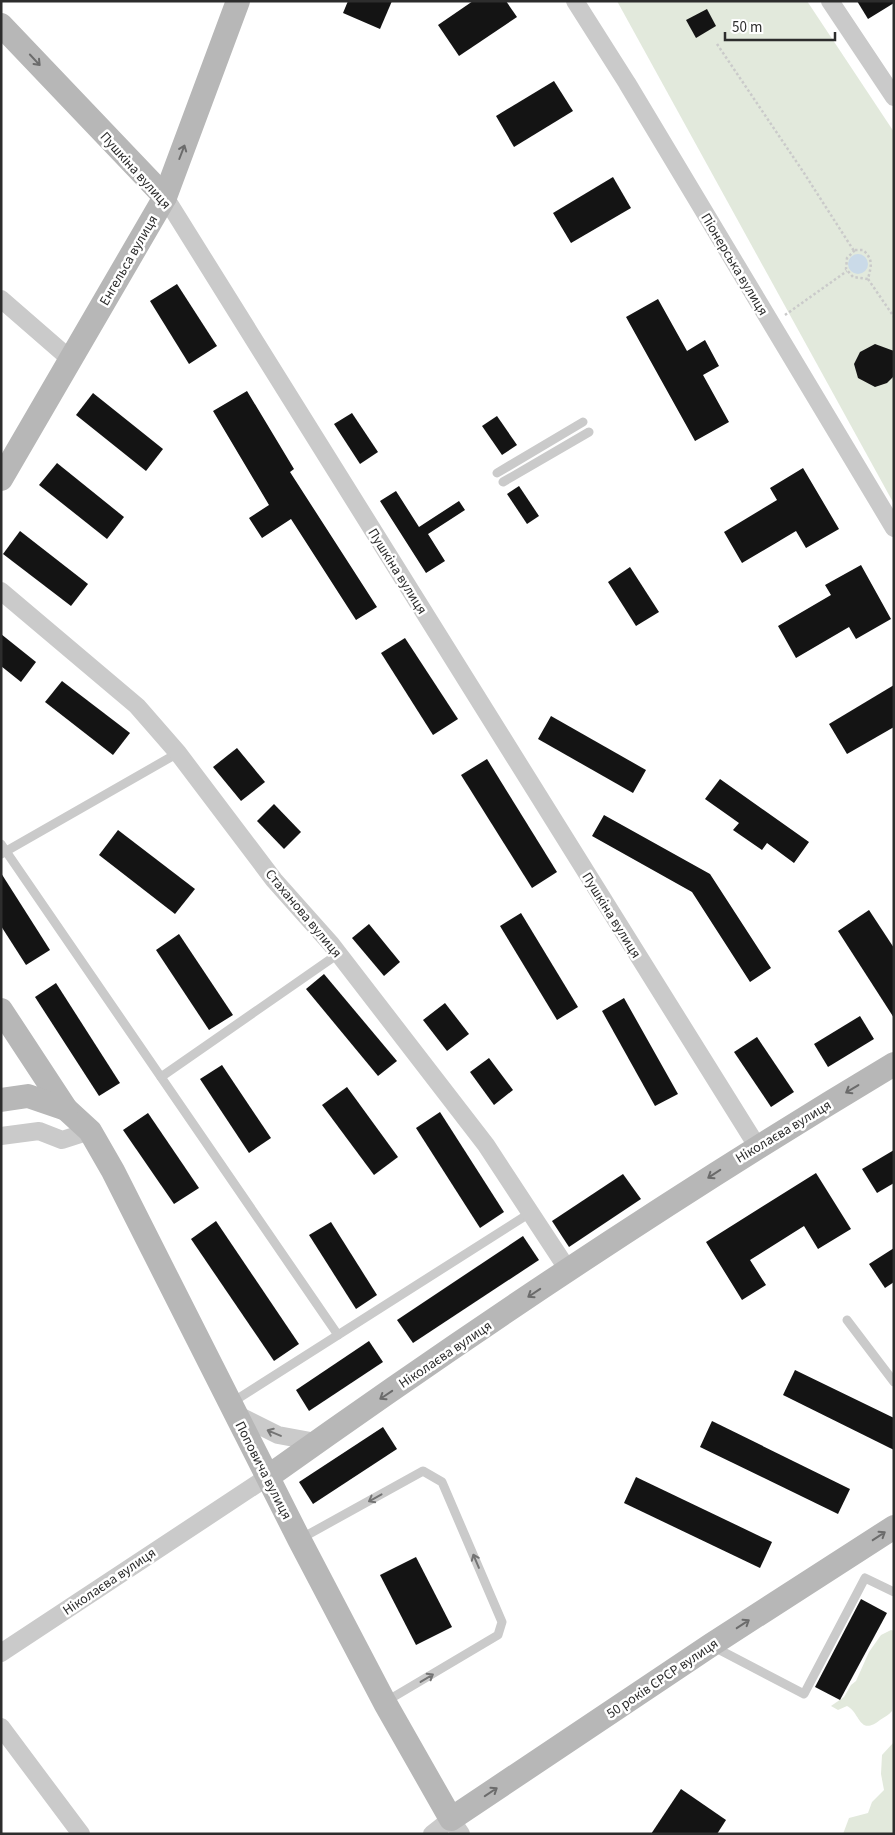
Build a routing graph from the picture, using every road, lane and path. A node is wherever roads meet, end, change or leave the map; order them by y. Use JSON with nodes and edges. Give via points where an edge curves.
{"nodes":[{"id":1,"x":238,"y":1,"type":"edge"},
{"id":2,"x":575,"y":1,"type":"edge"},
{"id":3,"x":830,"y":1,"type":"edge"},
{"id":4,"x":1,"y":25,"type":"edge"},
{"id":5,"x":717,"y":44,"type":"dead end"},
{"id":6,"x":894,"y":97,"type":"edge"},
{"id":7,"x":165,"y":197,"type":"junction"},
{"id":8,"x":854,"y":251,"type":"junction"},
{"id":9,"x":847,"y":271,"type":"junction"},
{"id":10,"x":868,"y":279,"type":"junction"},
{"id":11,"x":1,"y":299,"type":"edge"},
{"id":12,"x":894,"y":317,"type":"edge"},
{"id":13,"x":772,"y":325,"type":"junction"},
{"id":14,"x":70,"y":359,"type":"junction"},
{"id":15,"x":583,"y":422,"type":"dead end"},
{"id":16,"x":589,"y":432,"type":"dead end"},
{"id":17,"x":497,"y":473,"type":"dead end"},
{"id":18,"x":1,"y":479,"type":"edge"},
{"id":19,"x":504,"y":482,"type":"dead end"},
{"id":20,"x":894,"y":528,"type":"edge"},
{"id":21,"x":1,"y":591,"type":"edge"},
{"id":22,"x":178,"y":753,"type":"junction"},
{"id":23,"x":3,"y":850,"type":"edge"},
{"id":24,"x":338,"y":954,"type":"junction"},
{"id":25,"x":1,"y":1010,"type":"edge"},
{"id":26,"x":894,"y":1064,"type":"edge"},
{"id":27,"x":162,"y":1077,"type":"junction"},
{"id":28,"x":1,"y":1100,"type":"edge"},
{"id":29,"x":66,"y":1109,"type":"junction"},
{"id":30,"x":90,"y":1131,"type":"junction"},
{"id":31,"x":1,"y":1136,"type":"edge"},
{"id":32,"x":757,"y":1146,"type":"junction"},
{"id":33,"x":530,"y":1213,"type":"junction"},
{"id":34,"x":568,"y":1270,"type":"junction"},
{"id":35,"x":847,"y":1320,"type":"dead end"},
{"id":36,"x":338,"y":1334,"type":"junction"},
{"id":37,"x":894,"y":1382,"type":"edge"},
{"id":38,"x":233,"y":1408,"type":"junction"},
{"id":39,"x":316,"y":1442,"type":"junction"},
{"id":40,"x":269,"y":1476,"type":"junction"},
{"id":41,"x":894,"y":1526,"type":"edge"},
{"id":42,"x":299,"y":1539,"type":"junction"},
{"id":43,"x":894,"y":1592,"type":"edge"},
{"id":44,"x":711,"y":1645,"type":"junction"},
{"id":45,"x":1,"y":1653,"type":"edge"},
{"id":46,"x":385,"y":1703,"type":"junction"},
{"id":47,"x":1,"y":1727,"type":"edge"},
{"id":48,"x":456,"y":1827,"type":"edge"},
{"id":49,"x":81,"y":1834,"type":"edge"},
{"id":50,"x":432,"y":1834,"type":"edge"}],
"edges":[{"from":7,"to":1,"type":"street","name":"Енгельса вулиця","one_way":true},
{"from":2,"to":13,"type":"street","name":"Піонерська вулиця"},
{"from":3,"to":6,"type":"street"},
{"from":4,"to":7,"type":"street","name":"Пушкіна вулиця","one_way":true},
{"from":5,"to":8,"type":"path"},
{"from":7,"to":14,"type":"street","name":"Енгельса вулиця"},
{"from":7,"to":32,"type":"street","name":"Пушкіна вулиця"},
{"from":8,"to":9,"type":"path","via":[[846,261]]},
{"from":8,"to":10,"type":"path","via":[[863,250],[870,258],[872,268]]},
{"from":9,"to":10,"type":"path","via":[[853,277]]},
{"from":9,"to":13,"type":"path"},
{"from":10,"to":12,"type":"path"},
{"from":11,"to":14,"type":"street"},
{"from":13,"to":20,"type":"street","name":"Піонерська вулиця"},
{"from":14,"to":18,"type":"street","name":"Енгельса вулиця"},
{"from":15,"to":17,"type":"lane"},
{"from":16,"to":19,"type":"lane"},
{"from":21,"to":22,"type":"street","name":"Стаханова вулиця","via":[[137,706]]},
{"from":22,"to":23,"type":"lane"},
{"from":22,"to":24,"type":"street","name":"Стаханова вулиця","via":[[274,880]]},
{"from":23,"to":27,"type":"lane"},
{"from":24,"to":27,"type":"lane"},
{"from":24,"to":33,"type":"street","name":"Стаханова вулиця","via":[[486,1145]]},
{"from":25,"to":29,"type":"street"},
{"from":26,"to":32,"type":"street","name":"Ніколаєва вулиця","one_way":true},
{"from":27,"to":36,"type":"lane"},
{"from":28,"to":29,"type":"street","via":[[28,1096]]},
{"from":29,"to":30,"type":"street","name":"Поповича вулиця"},
{"from":30,"to":31,"type":"street","via":[[62,1140],[39,1131]]},
{"from":30,"to":38,"type":"street","name":"Поповича вулиця"},
{"from":32,"to":34,"type":"street","name":"Ніколаєва вулиця","one_way":true},
{"from":33,"to":34,"type":"street","name":"Стаханова вулиця"},
{"from":33,"to":36,"type":"lane"},
{"from":34,"to":39,"type":"street","name":"Ніколаєва вулиця","one_way":true},
{"from":35,"to":37,"type":"lane"},
{"from":36,"to":38,"type":"lane"},
{"from":39,"to":38,"type":"street","one_way":true,"via":[[278,1435]]},
{"from":38,"to":40,"type":"street","name":"Поповича вулиця"},
{"from":39,"to":40,"type":"street","name":"Ніколаєва вулиця"},
{"from":40,"to":42,"type":"street","name":"Поповича вулиця"},
{"from":40,"to":45,"type":"street","name":"Ніколаєва вулиця"},
{"from":44,"to":41,"type":"street","name":"50 років СРСР вулиця","one_way":true},
{"from":42,"to":46,"type":"street","name":"Поповича вулиця"},
{"from":46,"to":42,"type":"lane","one_way":true,"via":[[498,1635],[502,1622],[442,1482],[423,1472]]},
{"from":43,"to":44,"type":"lane","via":[[865,1578],[804,1694]]},
{"from":48,"to":44,"type":"street","name":"50 років СРСР вулиця","one_way":true},
{"from":46,"to":48,"type":"street","name":"Поповича вулиця"},
{"from":47,"to":49,"type":"street"},
{"from":48,"to":50,"type":"street","name":"50 років СРСР вулиця"}]}
